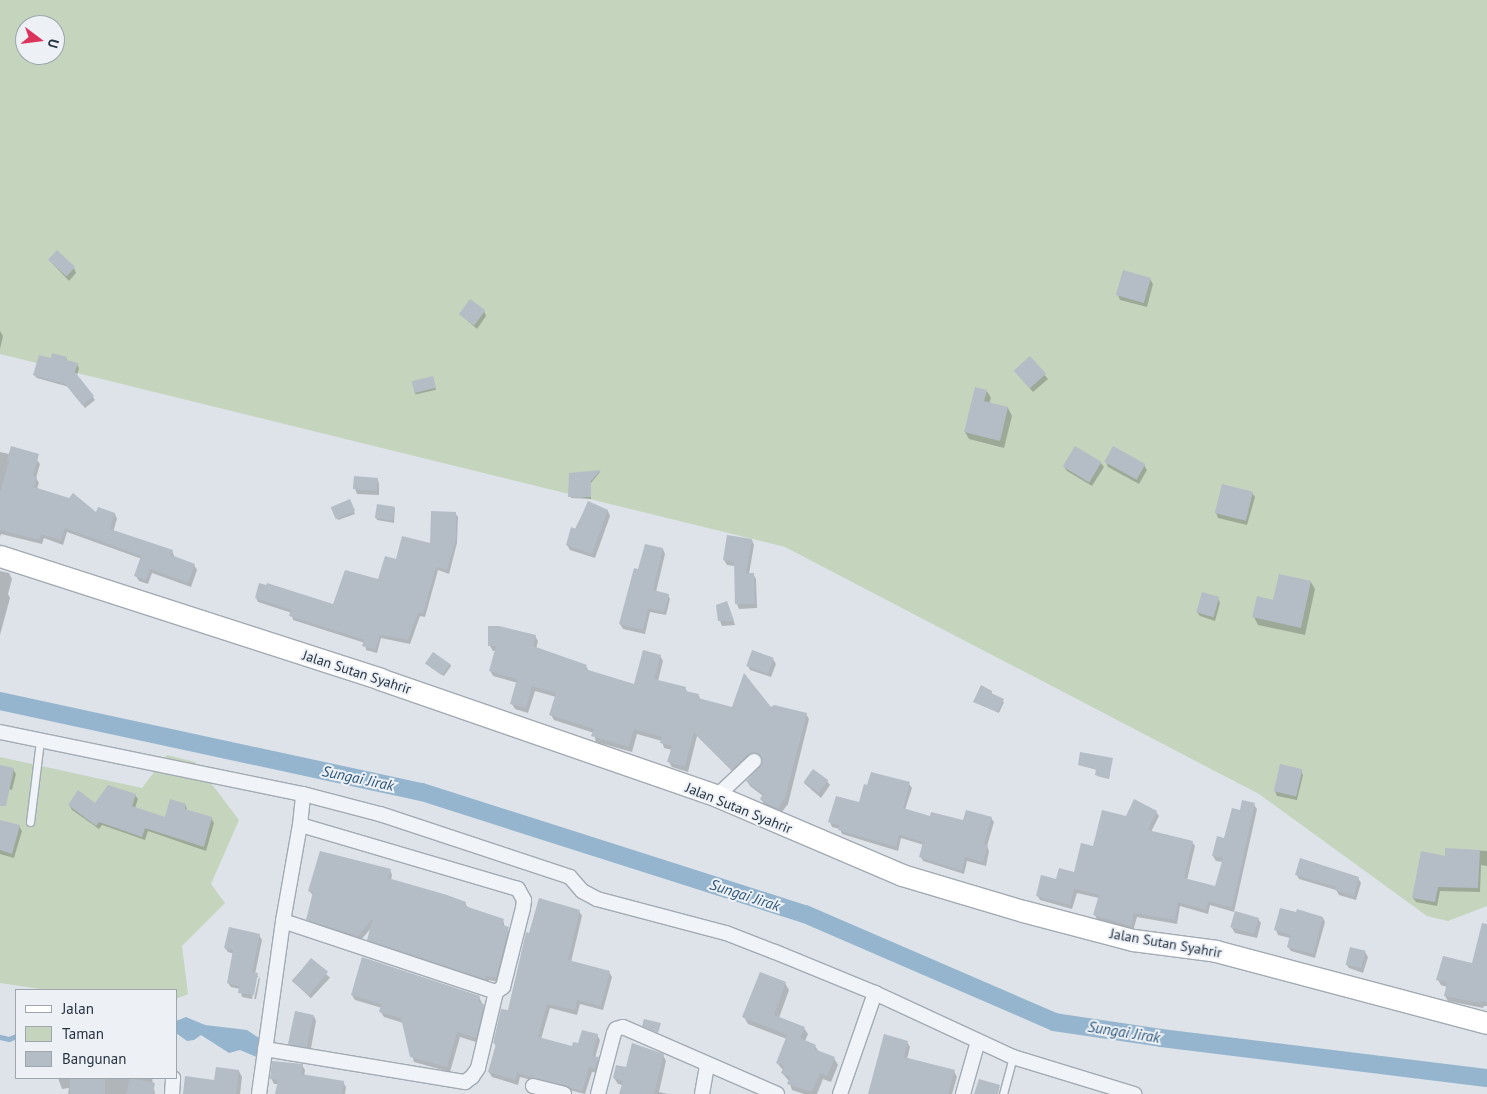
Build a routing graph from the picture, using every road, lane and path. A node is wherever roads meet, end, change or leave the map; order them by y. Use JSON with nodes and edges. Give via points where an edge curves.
{"nodes":[{"id":1,"x":0,"y":556,"type":"edge"},
{"id":2,"x":0,"y":732,"type":"edge"},
{"id":3,"x":40,"y":741,"type":"junction"},
{"id":4,"x":754,"y":761,"type":"dead end"},
{"id":5,"x":302,"y":794,"type":"junction"},
{"id":6,"x":717,"y":796,"type":"junction"},
{"id":7,"x":30,"y":822,"type":"dead end"},
{"id":8,"x":300,"y":825,"type":"junction"},
{"id":9,"x":282,"y":921,"type":"junction"},
{"id":10,"x":496,"y":992,"type":"junction"},
{"id":11,"x":875,"y":994,"type":"junction"},
{"id":12,"x":1487,"y":1023,"type":"edge"},
{"id":13,"x":978,"y":1041,"type":"junction"},
{"id":14,"x":264,"y":1050,"type":"junction"},
{"id":15,"x":1013,"y":1057,"type":"junction"},
{"id":16,"x":707,"y":1065,"type":"junction"},
{"id":17,"x":173,"y":1079,"type":"edge"},
{"id":18,"x":533,"y":1086,"type":"dead end"},
{"id":19,"x":172,"y":1094,"type":"edge"},
{"id":20,"x":259,"y":1094,"type":"edge"},
{"id":21,"x":564,"y":1094,"type":"edge"},
{"id":22,"x":598,"y":1094,"type":"edge"},
{"id":23,"x":702,"y":1094,"type":"edge"},
{"id":24,"x":777,"y":1094,"type":"edge"},
{"id":25,"x":840,"y":1094,"type":"edge"},
{"id":26,"x":964,"y":1094,"type":"edge"},
{"id":27,"x":1003,"y":1094,"type":"edge"},
{"id":28,"x":1134,"y":1094,"type":"edge"}],
"edges":[{"from":1,"to":6,"type":"main road","name":"Jalan Sutan Syahrir","via":[[380,679]]},
{"from":2,"to":3,"type":"street"},
{"from":3,"to":5,"type":"street"},
{"from":3,"to":7,"type":"lane"},
{"from":4,"to":6,"type":"street"},
{"from":5,"to":8,"type":"street"},
{"from":5,"to":11,"type":"street","via":[[380,814],[556,872],[574,879],[582,891],[597,899],[726,934]]},
{"from":6,"to":12,"type":"main road","name":"Jalan Sutan Syahrir","via":[[902,875],[1023,911],[1133,940],[1216,951]]},
{"from":8,"to":9,"type":"street"},
{"from":8,"to":10,"type":"street","via":[[518,889],[524,900],[523,908],[503,987]]},
{"from":9,"to":10,"type":"street"},
{"from":9,"to":14,"type":"street"},
{"from":10,"to":14,"type":"street","via":[[478,1068],[465,1082]]},
{"from":11,"to":13,"type":"street"},
{"from":11,"to":25,"type":"street"},
{"from":13,"to":15,"type":"street"},
{"from":13,"to":26,"type":"street"},
{"from":14,"to":20,"type":"street"},
{"from":15,"to":27,"type":"lane"},
{"from":15,"to":28,"type":"street"},
{"from":16,"to":22,"type":"street","via":[[620,1027],[614,1033]]},
{"from":16,"to":23,"type":"street"},
{"from":16,"to":24,"type":"street"},
{"from":17,"to":19,"type":"street"},
{"from":18,"to":21,"type":"street"}]}
